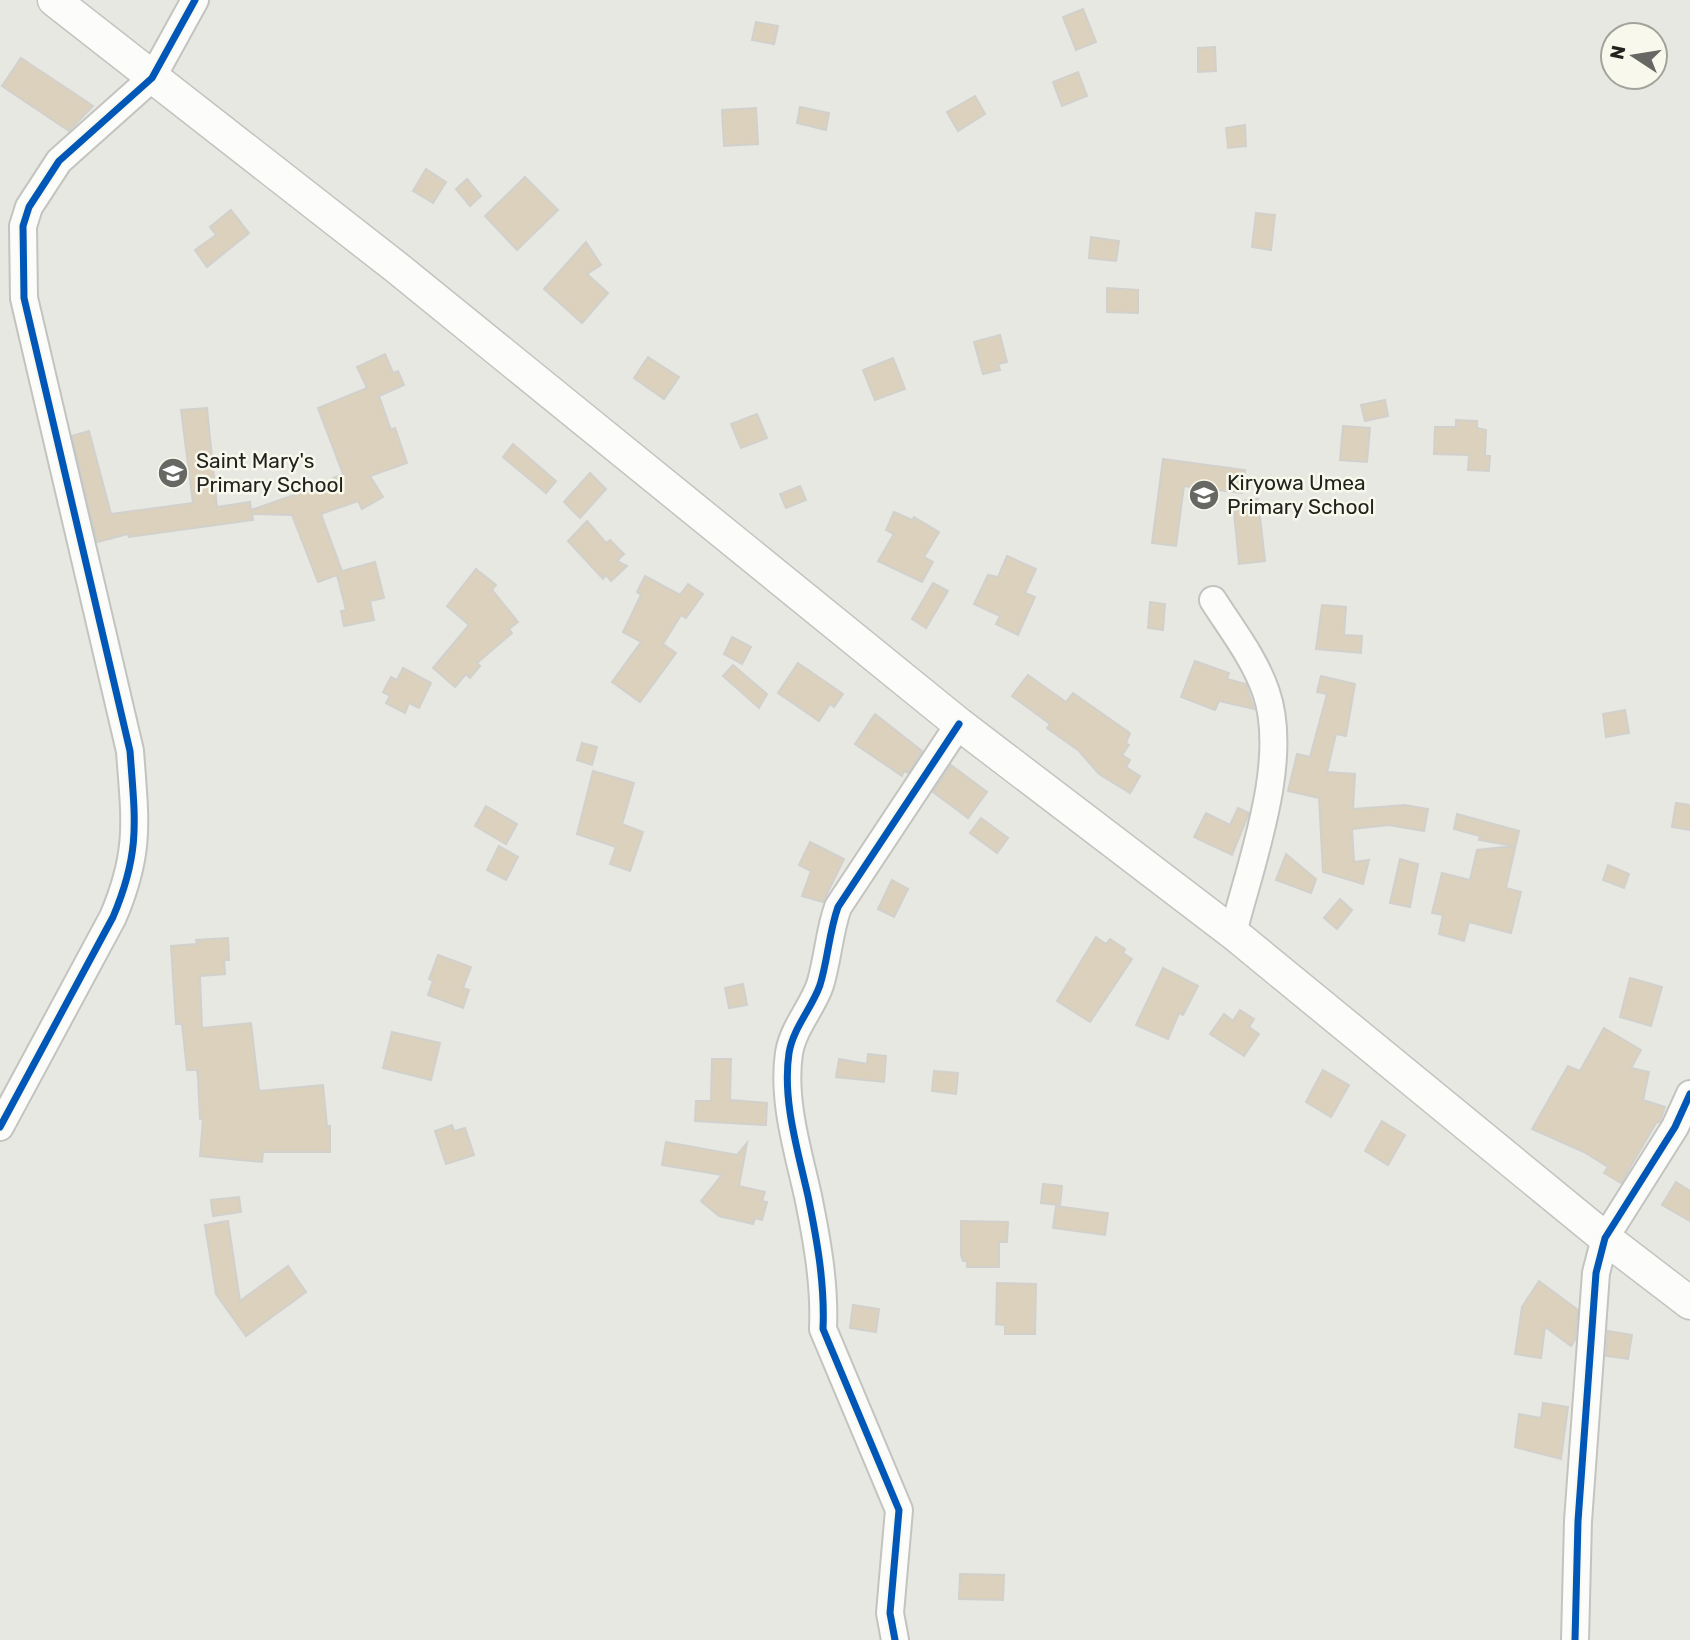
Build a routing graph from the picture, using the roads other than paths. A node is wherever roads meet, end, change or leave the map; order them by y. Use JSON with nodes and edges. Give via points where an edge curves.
{"nodes":[{"id":1,"x":54,"y":0,"type":"edge"},
{"id":2,"x":195,"y":0,"type":"edge"},
{"id":3,"x":152,"y":78,"type":"junction"},
{"id":4,"x":1213,"y":600,"type":"dead end"},
{"id":5,"x":959,"y":724,"type":"junction"},
{"id":6,"x":1233,"y":933,"type":"junction"},
{"id":7,"x":1690,"y":1094,"type":"edge"},
{"id":8,"x":0,"y":1127,"type":"edge"},
{"id":9,"x":1605,"y":1238,"type":"junction"},
{"id":10,"x":1690,"y":1303,"type":"edge"},
{"id":11,"x":895,"y":1640,"type":"edge"},
{"id":12,"x":1575,"y":1640,"type":"edge"}],
"edges":[{"from":1,"to":3,"type":"main road"},
{"from":2,"to":3,"type":"street"},
{"from":3,"to":5,"type":"main road","via":[[396,267]]},
{"from":3,"to":8,"type":"street","via":[[59,161],[29,207],[23,226],[24,298],[130,751],[135,824],[127,886]]},
{"from":4,"to":6,"type":"street","via":[[1257,669],[1272,723],[1268,790]]},
{"from":5,"to":6,"type":"main road"},
{"from":5,"to":11,"type":"street","via":[[838,907],[820,985],[789,1053],[797,1152],[825,1297],[823,1329],[898,1510],[890,1613]]},
{"from":6,"to":9,"type":"main road"},
{"from":7,"to":9,"type":"street","via":[[1675,1127]]},
{"from":9,"to":10,"type":"main road"},
{"from":9,"to":12,"type":"street","via":[[1593,1299]]}]}
